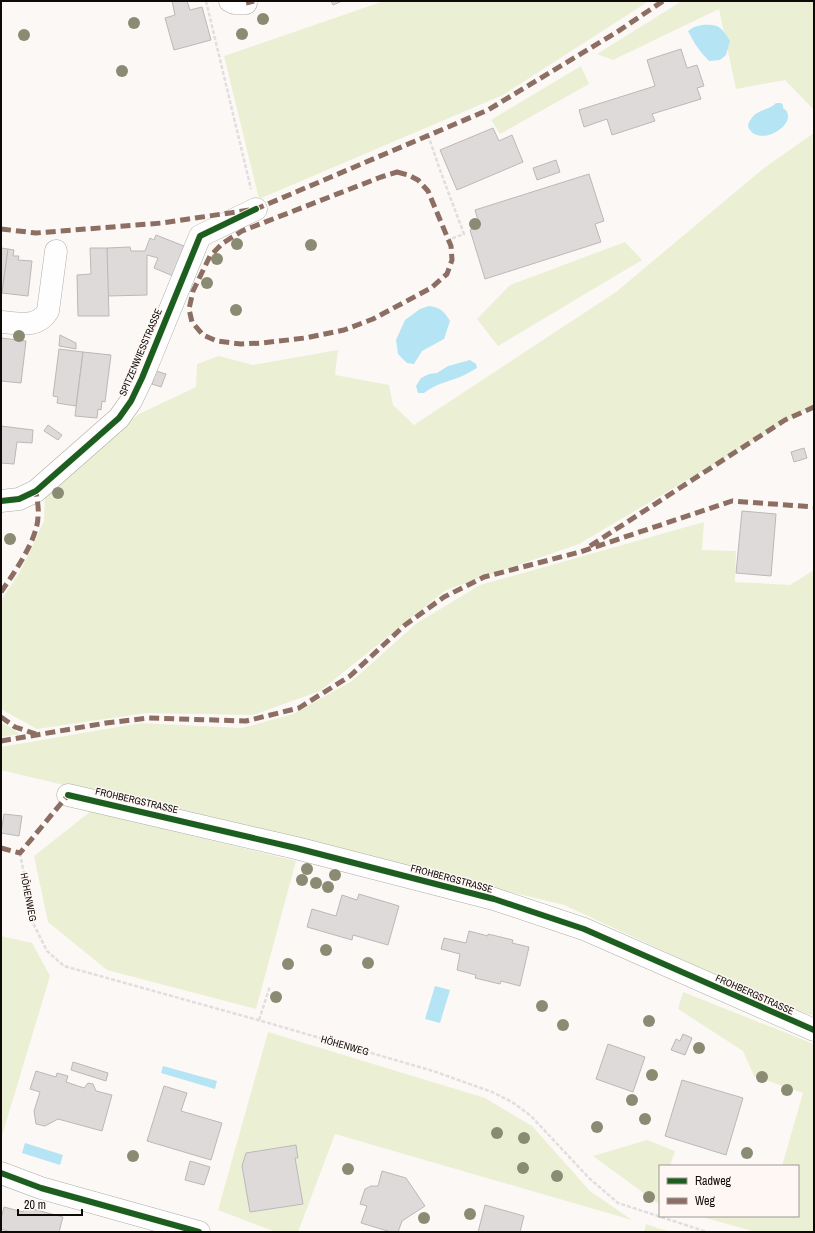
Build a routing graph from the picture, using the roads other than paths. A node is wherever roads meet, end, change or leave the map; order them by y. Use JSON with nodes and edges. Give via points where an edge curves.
{"nodes":[{"id":1,"x":256,"y":209,"type":"road end"},
{"id":2,"x":56,"y":250,"type":"dead end"},
{"id":3,"x":1,"y":322,"type":"edge"},
{"id":4,"x":1,"y":501,"type":"edge"},
{"id":5,"x":68,"y":795,"type":"dead end"},
{"id":6,"x":814,"y":1030,"type":"edge"},
{"id":7,"x":1,"y":1173,"type":"edge"},
{"id":8,"x":199,"y":1232,"type":"edge"}],
"edges":[{"from":1,"to":4,"type":"street","name":"SPITZENWIESSTRASSE","via":[[200,236],[142,378],[119,418],[36,491],[19,499]]},
{"from":2,"to":3,"type":"street","via":[[48,311],[44,318],[29,324]]},
{"from":5,"to":6,"type":"street","name":"FROHBERGSTRASSE","via":[[296,848],[494,899],[584,929]]},
{"from":7,"to":8,"type":"street","via":[[41,1188]]}]}
